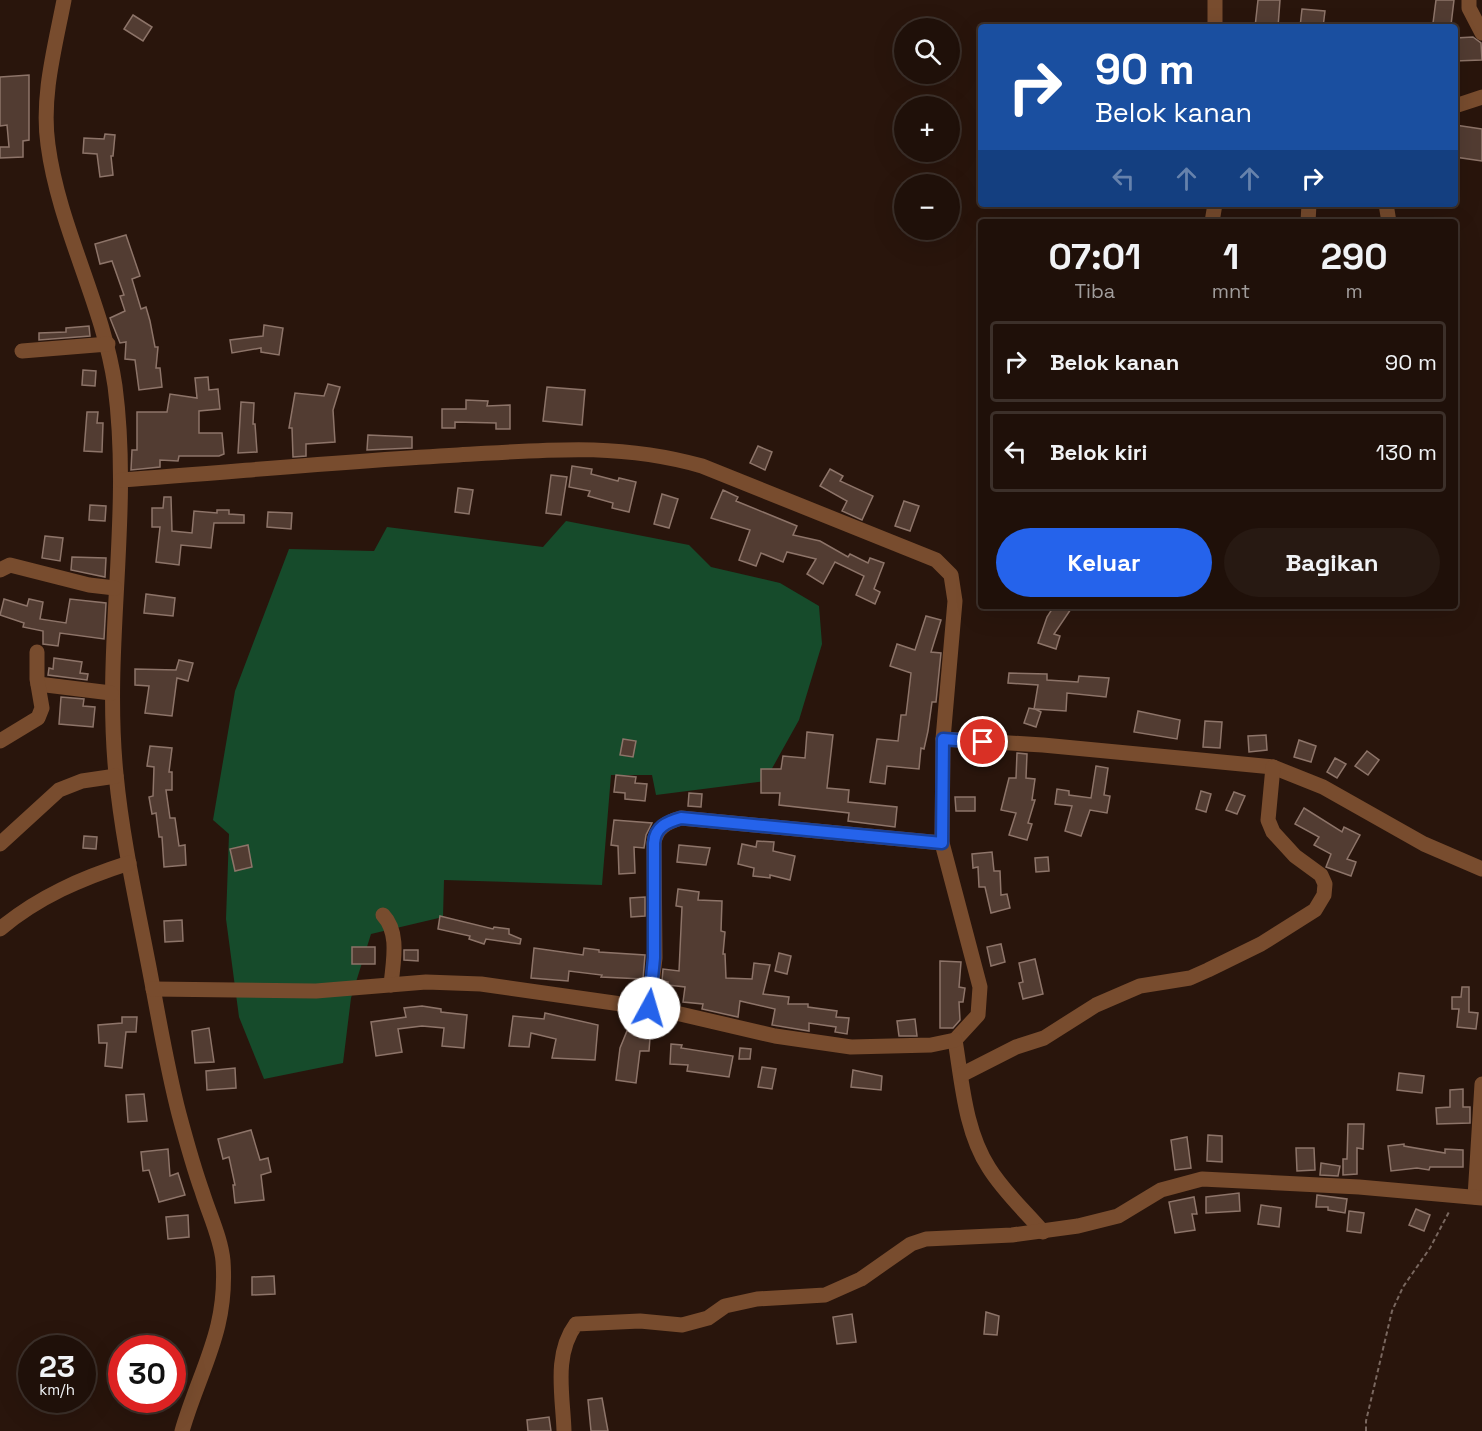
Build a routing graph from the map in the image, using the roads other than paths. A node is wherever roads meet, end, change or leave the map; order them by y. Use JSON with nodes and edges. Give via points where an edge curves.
{"nodes":[{"id":1,"x":64,"y":0,"type":"edge"},
{"id":2,"x":1218,"y":0,"type":"edge"},
{"id":3,"x":1469,"y":0,"type":"edge"},
{"id":4,"x":1215,"y":24,"type":"edge"},
{"id":5,"x":1482,"y":33,"type":"edge"},
{"id":6,"x":1482,"y":97,"type":"edge"},
{"id":7,"x":1458,"y":105,"type":"edge"},
{"id":8,"x":108,"y":344,"type":"junction"},
{"id":9,"x":22,"y":351,"type":"dead end"},
{"id":10,"x":121,"y":480,"type":"junction"},
{"id":11,"x":0,"y":570,"type":"edge"},
{"id":12,"x":115,"y":588,"type":"junction"},
{"id":13,"x":37,"y":652,"type":"dead end"},
{"id":14,"x":38,"y":684,"type":"junction"},
{"id":15,"x":111,"y":693,"type":"junction"},
{"id":16,"x":943,"y":739,"type":"junction"},
{"id":17,"x":0,"y":741,"type":"edge"},
{"id":18,"x":1273,"y":767,"type":"junction"},
{"id":19,"x":116,"y":776,"type":"junction"},
{"id":20,"x":942,"y":843,"type":"junction"},
{"id":21,"x":0,"y":844,"type":"edge"},
{"id":22,"x":129,"y":863,"type":"junction"},
{"id":23,"x":1482,"y":869,"type":"edge"},
{"id":24,"x":383,"y":915,"type":"dead end"},
{"id":25,"x":0,"y":929,"type":"edge"},
{"id":26,"x":391,"y":985,"type":"junction"},
{"id":27,"x":153,"y":989,"type":"junction"},
{"id":28,"x":649,"y":1008,"type":"junction"},
{"id":29,"x":955,"y":1040,"type":"junction"},
{"id":30,"x":961,"y":1075,"type":"junction"},
{"id":31,"x":1482,"y":1084,"type":"edge"},
{"id":32,"x":1478,"y":1198,"type":"edge"},
{"id":33,"x":1043,"y":1232,"type":"junction"},
{"id":34,"x":182,"y":1431,"type":"edge"},
{"id":35,"x":564,"y":1431,"type":"edge"}],
"edges":[{"from":1,"to":8,"type":"street","via":[[48,92],[48,146],[62,211]]},
{"from":2,"to":4,"type":"street"},
{"from":3,"to":5,"type":"street"},
{"from":6,"to":7,"type":"street"},
{"from":8,"to":9,"type":"street"},
{"from":8,"to":10,"type":"street","via":[[116,396]]},
{"from":10,"to":12,"type":"street","via":[[121,537]]},
{"from":10,"to":16,"type":"street","via":[[549,449],[611,448],[702,466],[882,536],[936,560],[945,568],[954,586],[955,601]]},
{"from":11,"to":12,"type":"street","via":[[10,566]]},
{"from":12,"to":15,"type":"street"},
{"from":13,"to":14,"type":"street"},
{"from":14,"to":15,"type":"street"},
{"from":14,"to":17,"type":"street","via":[[42,708],[38,718]]},
{"from":15,"to":19,"type":"street"},
{"from":16,"to":18,"type":"street"},
{"from":16,"to":20,"type":"street"},
{"from":18,"to":23,"type":"street","via":[[1323,787],[1424,844]]},
{"from":18,"to":30,"type":"street","via":[[1268,820],[1273,832],[1295,855],[1321,875],[1324,895],[1315,910],[1261,944],[1191,978],[1140,986],[1096,1005],[1044,1038],[1016,1047]]},
{"from":19,"to":21,"type":"street","via":[[82,781],[58,790]]},
{"from":19,"to":22,"type":"street"},
{"from":20,"to":28,"type":"street","via":[[681,818],[667,822],[655,835],[654,843],[654,958]]},
{"from":20,"to":29,"type":"street","via":[[980,987],[978,1015]]},
{"from":22,"to":25,"type":"street","via":[[50,894]]},
{"from":22,"to":27,"type":"street"},
{"from":24,"to":26,"type":"street","via":[[391,926],[394,943]]},
{"from":26,"to":27,"type":"street","via":[[316,991]]},
{"from":26,"to":28,"type":"street","via":[[481,984]]},
{"from":27,"to":34,"type":"street","via":[[178,1110],[223,1262],[220,1317],[213,1347]]},
{"from":28,"to":29,"type":"street","via":[[775,1036],[851,1047],[931,1045]]},
{"from":29,"to":30,"type":"street"},
{"from":30,"to":33,"type":"street","via":[[963,1097],[988,1167]]},
{"from":31,"to":32,"type":"street"},
{"from":32,"to":33,"type":"street","via":[[1203,1179],[1161,1190],[1106,1220]]},
{"from":33,"to":35,"type":"street","via":[[926,1239],[898,1251],[861,1279],[835,1292],[757,1299],[725,1306],[708,1318],[682,1325],[640,1321],[576,1324],[568,1335],[563,1355]]}]}
